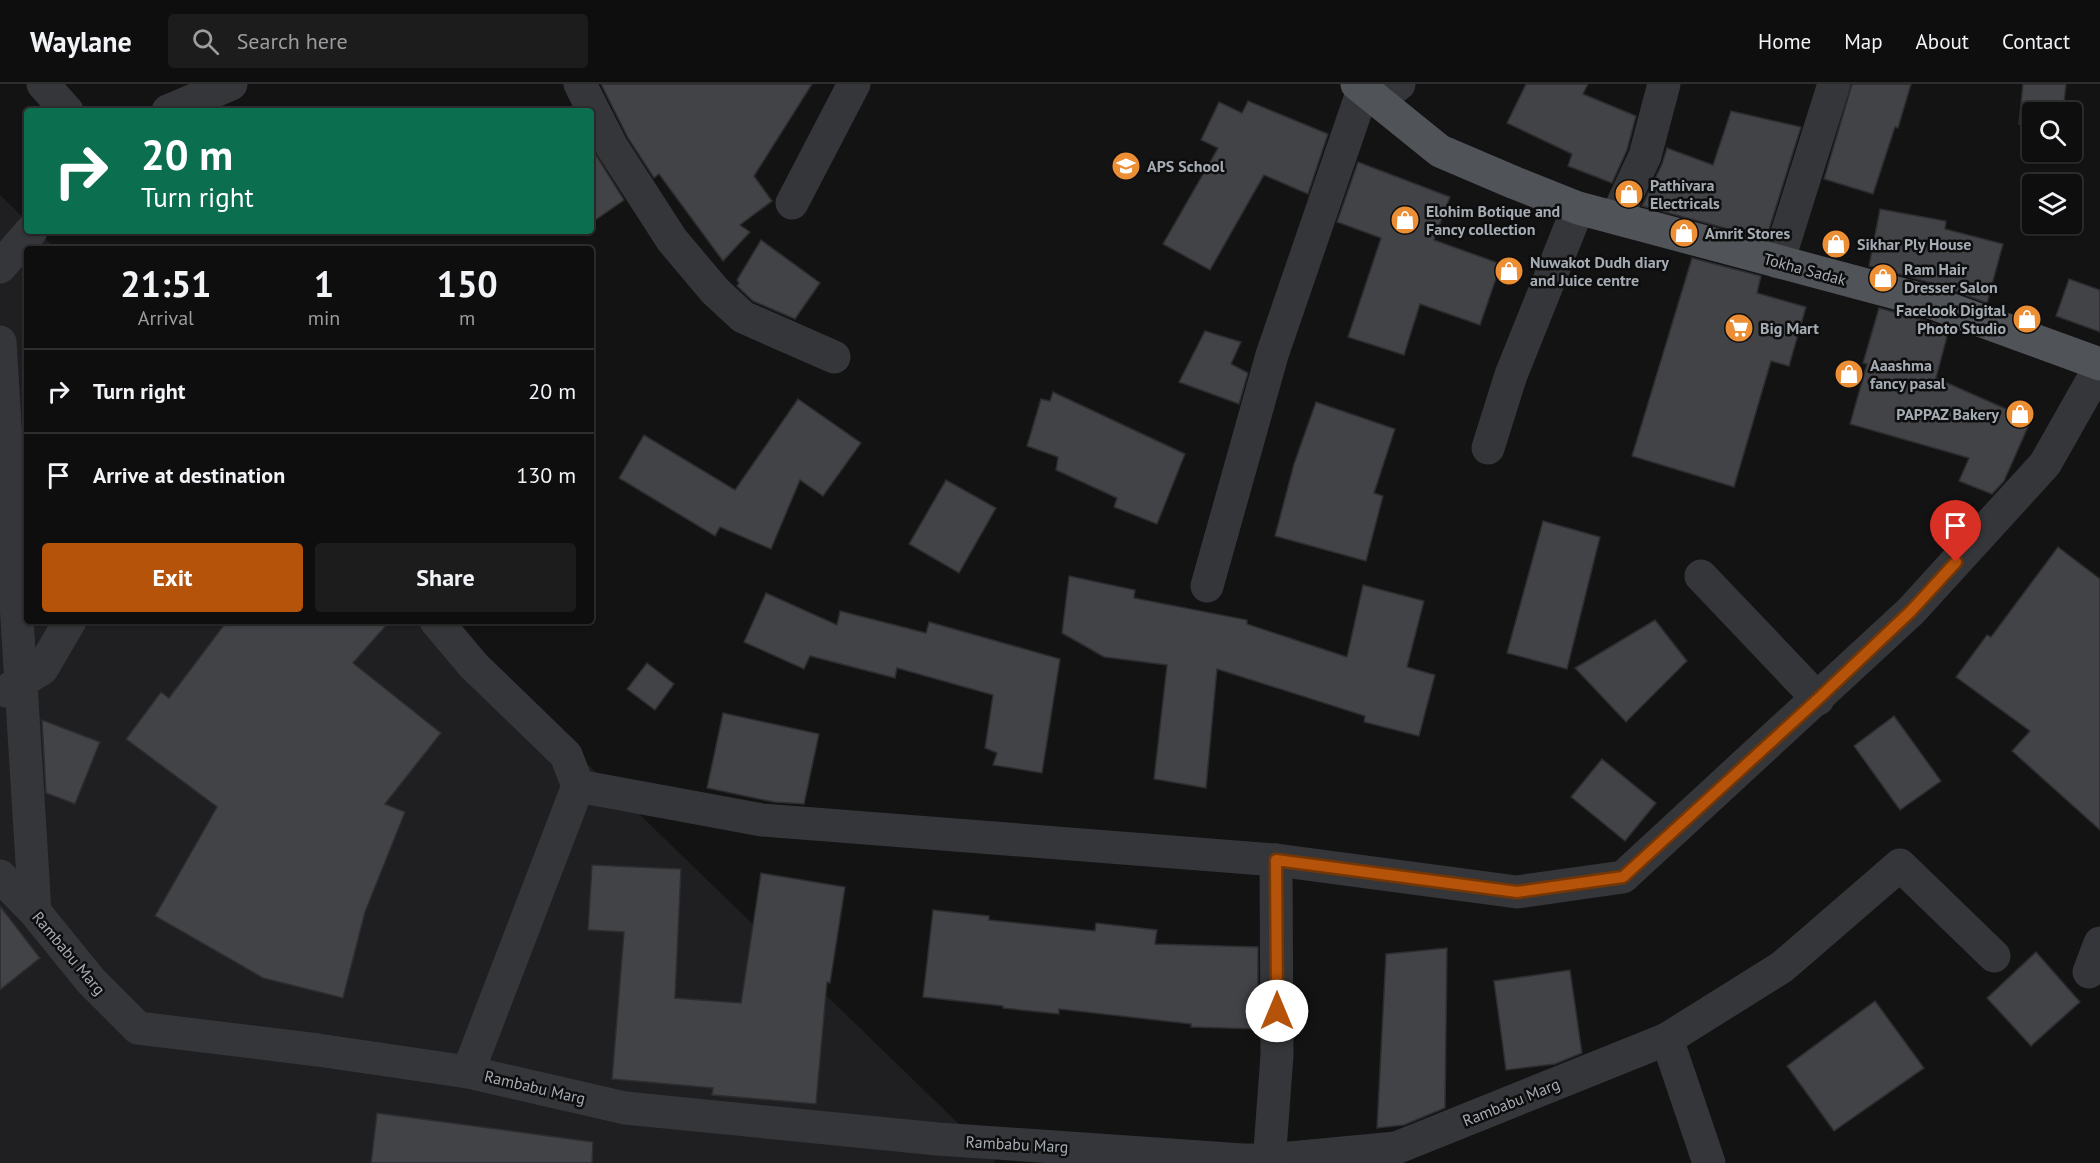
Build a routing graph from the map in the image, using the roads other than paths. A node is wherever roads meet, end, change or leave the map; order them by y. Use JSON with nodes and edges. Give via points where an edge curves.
{"nodes":[{"id":1,"x":42,"y":84,"type":"edge"},
{"id":2,"x":231,"y":84,"type":"edge"},
{"id":3,"x":580,"y":84,"type":"edge"},
{"id":4,"x":854,"y":84,"type":"edge"},
{"id":5,"x":1664,"y":84,"type":"edge"},
{"id":6,"x":1834,"y":84,"type":"edge"},
{"id":7,"x":1375,"y":90,"type":"edge"},
{"id":8,"x":64,"y":108,"type":"edge"},
{"id":9,"x":175,"y":108,"type":"edge"},
{"id":10,"x":592,"y":108,"type":"edge"},
{"id":11,"x":594,"y":112,"type":"edge"},
{"id":12,"x":792,"y":203,"type":"dead end"},
{"id":13,"x":1578,"y":208,"type":"junction"},
{"id":14,"x":1616,"y":218,"type":"junction"},
{"id":15,"x":28,"y":234,"type":"edge"},
{"id":16,"x":1778,"y":262,"type":"junction"},
{"id":17,"x":0,"y":267,"type":"edge"},
{"id":18,"x":0,"y":342,"type":"edge"},
{"id":19,"x":834,"y":357,"type":"dead end"},
{"id":20,"x":2100,"y":365,"type":"edge"},
{"id":21,"x":1488,"y":448,"type":"dead end"},
{"id":22,"x":1701,"y":576,"type":"dead end"},
{"id":23,"x":1207,"y":586,"type":"dead end"},
{"id":24,"x":68,"y":624,"type":"edge"},
{"id":25,"x":439,"y":624,"type":"edge"},
{"id":26,"x":11,"y":689,"type":"edge"},
{"id":27,"x":1818,"y":699,"type":"junction"},
{"id":28,"x":578,"y":786,"type":"junction"},
{"id":29,"x":1276,"y":860,"type":"junction"},
{"id":30,"x":0,"y":876,"type":"edge"},
{"id":31,"x":35,"y":912,"type":"junction"},
{"id":32,"x":1994,"y":956,"type":"dead end"},
{"id":33,"x":1667,"y":1039,"type":"junction"},
{"id":34,"x":468,"y":1072,"type":"junction"},
{"id":35,"x":1053,"y":1154,"type":"edge"},
{"id":36,"x":1269,"y":1161,"type":"edge"},
{"id":37,"x":1709,"y":1163,"type":"edge"}],
"edges":[{"from":1,"to":8,"type":"street"},
{"from":2,"to":9,"type":"street"},
{"from":3,"to":10,"type":"street"},
{"from":4,"to":12,"type":"street"},
{"from":5,"to":14,"type":"street","via":[[1645,156]]},
{"from":6,"to":16,"type":"street"},
{"from":7,"to":13,"type":"main road","name":"Tokha Sadak","via":[[1440,151]]},
{"from":7,"to":23,"type":"street","via":[[1272,355]]},
{"from":11,"to":19,"type":"street","via":[[612,147],[672,240],[715,291],[742,317]]},
{"from":13,"to":14,"type":"main road","name":"Tokha Sadak"},
{"from":13,"to":21,"type":"street","via":[[1511,375]]},
{"from":14,"to":16,"type":"main road","name":"Tokha Sadak"},
{"from":15,"to":17,"type":"street"},
{"from":16,"to":20,"type":"main road","name":"Tokha Sadak","via":[[1930,302]]},
{"from":18,"to":26,"type":"street"},
{"from":20,"to":27,"type":"street","via":[[2045,464],[1911,611]]},
{"from":22,"to":27,"type":"street"},
{"from":24,"to":26,"type":"street","via":[[42,669]]},
{"from":25,"to":28,"type":"street","via":[[474,666],[566,755]]},
{"from":26,"to":31,"type":"street"},
{"from":27,"to":29,"type":"street","via":[[1623,877],[1517,892]]},
{"from":28,"to":29,"type":"street","via":[[762,820]]},
{"from":28,"to":34,"type":"street"},
{"from":29,"to":36,"type":"street","via":[[1277,1054]]},
{"from":30,"to":31,"type":"street","name":"Rambabu Marg"},
{"from":31,"to":34,"type":"street","name":"Rambabu Marg","via":[[91,981],[138,1028]]},
{"from":32,"to":33,"type":"street","name":"Rambabu Marg","via":[[1900,865],[1782,967]]},
{"from":33,"to":36,"type":"street","name":"Rambabu Marg","via":[[1396,1148]]},
{"from":33,"to":37,"type":"street"},
{"from":34,"to":35,"type":"street","name":"Rambabu Marg","via":[[625,1108]]},
{"from":35,"to":36,"type":"street","name":"Rambabu Marg"}]}
